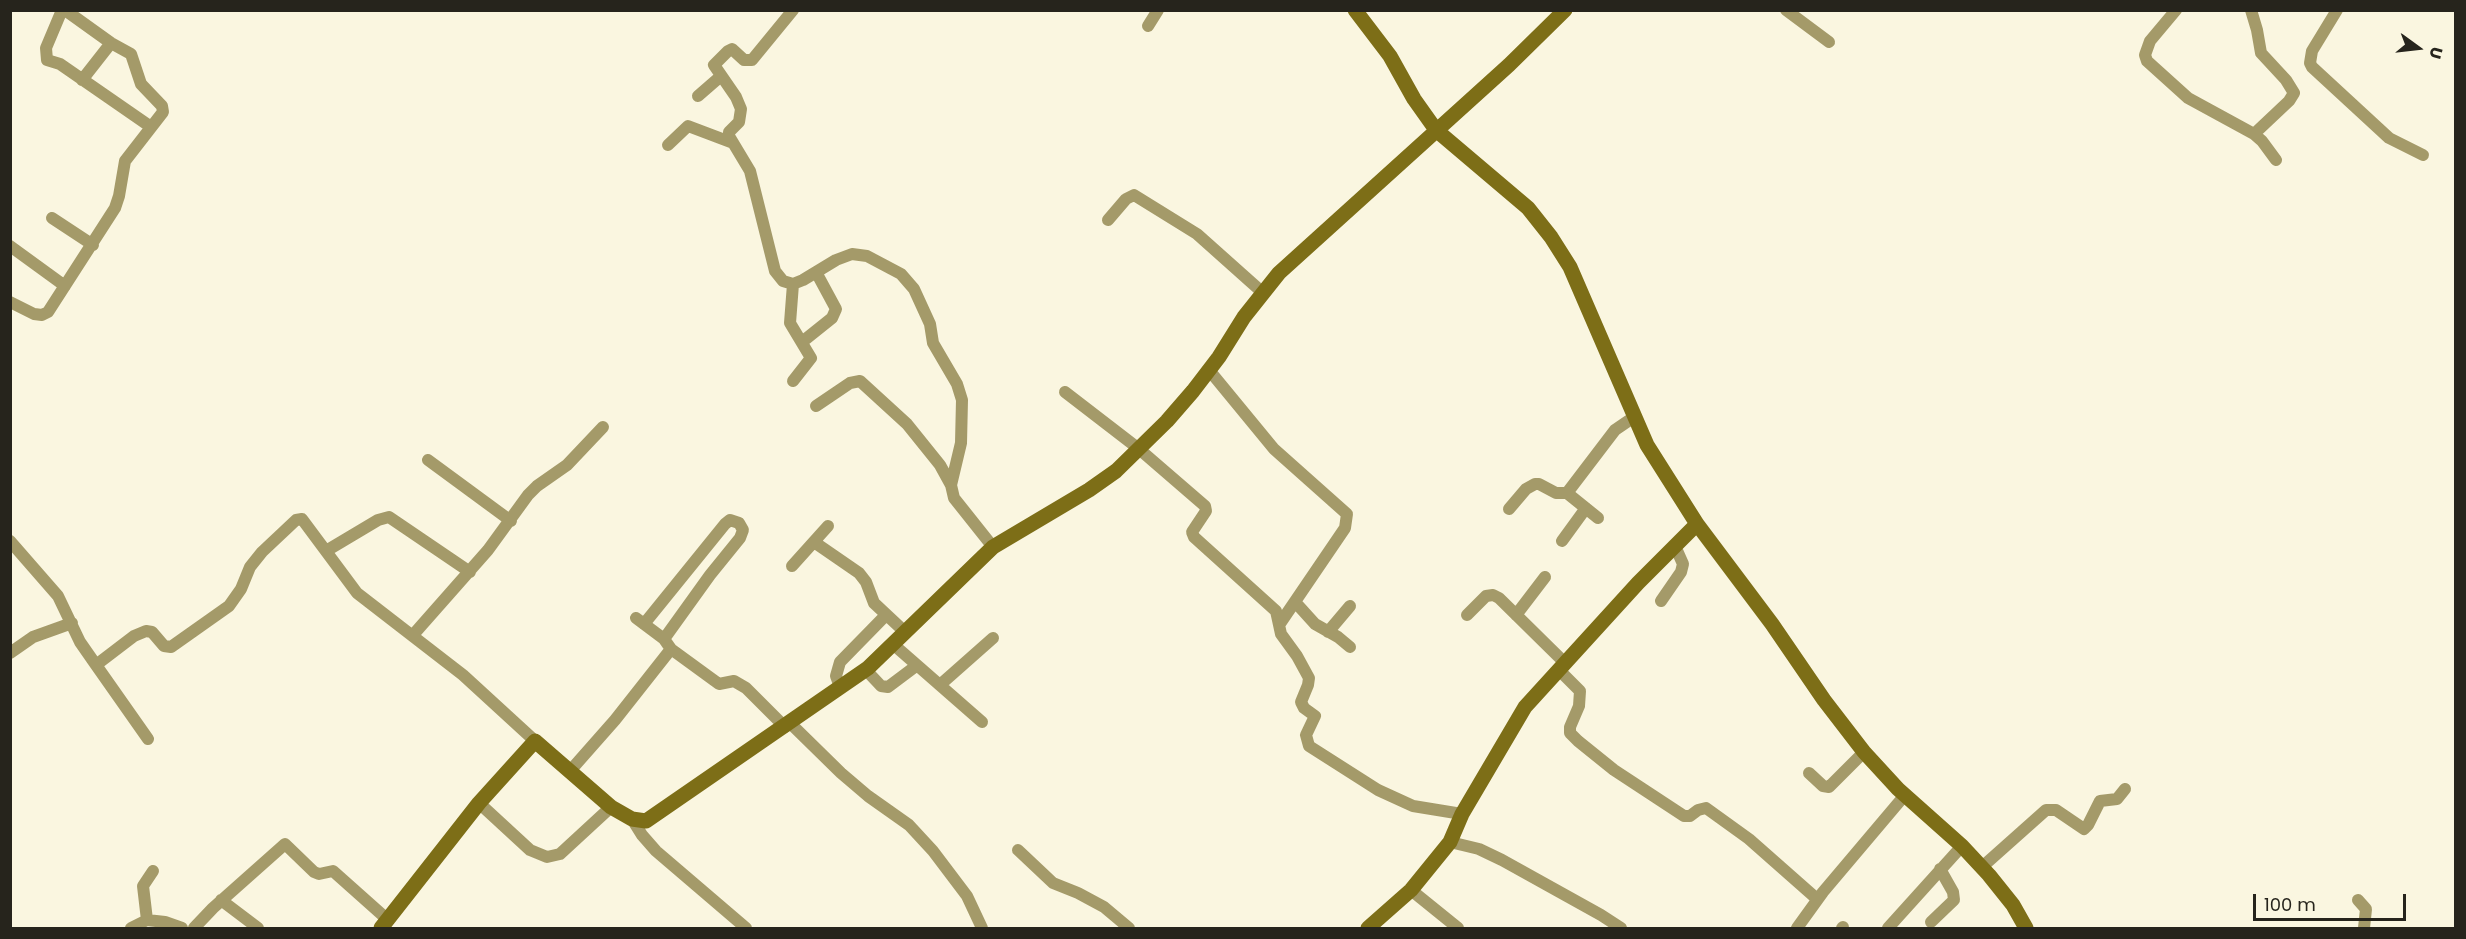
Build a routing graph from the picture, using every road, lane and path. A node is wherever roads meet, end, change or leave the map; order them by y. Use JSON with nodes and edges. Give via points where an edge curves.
{"nodes":[{"id":1,"x":64,"y":10,"type":"edge"},
{"id":2,"x":793,"y":10,"type":"edge"},
{"id":3,"x":1158,"y":10,"type":"edge"},
{"id":4,"x":1355,"y":10,"type":"edge"},
{"id":5,"x":1565,"y":10,"type":"edge"},
{"id":6,"x":1786,"y":10,"type":"edge"},
{"id":7,"x":2176,"y":10,"type":"edge"},
{"id":8,"x":2251,"y":10,"type":"edge"},
{"id":9,"x":2337,"y":10,"type":"edge"},
{"id":10,"x":1148,"y":26,"type":"dead end"},
{"id":11,"x":1829,"y":42,"type":"dead end"},
{"id":12,"x":111,"y":43,"type":"junction"},
{"id":13,"x":721,"y":76,"type":"junction"},
{"id":14,"x":82,"y":80,"type":"junction"},
{"id":15,"x":698,"y":96,"type":"dead end"},
{"id":16,"x":151,"y":127,"type":"junction"},
{"id":17,"x":1436,"y":130,"type":"junction"},
{"id":18,"x":2254,"y":134,"type":"junction"},
{"id":19,"x":733,"y":143,"type":"junction"},
{"id":20,"x":668,"y":145,"type":"dead end"},
{"id":21,"x":2423,"y":155,"type":"dead end"},
{"id":22,"x":2276,"y":160,"type":"dead end"},
{"id":23,"x":52,"y":218,"type":"dead end"},
{"id":24,"x":1108,"y":220,"type":"dead end"},
{"id":25,"x":93,"y":245,"type":"junction"},
{"id":26,"x":10,"y":246,"type":"edge"},
{"id":27,"x":816,"y":272,"type":"junction"},
{"id":28,"x":794,"y":284,"type":"junction"},
{"id":29,"x":65,"y":286,"type":"junction"},
{"id":30,"x":1262,"y":292,"type":"junction"},
{"id":31,"x":10,"y":302,"type":"edge"},
{"id":32,"x":801,"y":342,"type":"junction"},
{"id":33,"x":1209,"y":370,"type":"junction"},
{"id":34,"x":793,"y":381,"type":"dead end"},
{"id":35,"x":1065,"y":392,"type":"dead end"},
{"id":36,"x":816,"y":406,"type":"dead end"},
{"id":37,"x":1634,"y":417,"type":"junction"},
{"id":38,"x":603,"y":427,"type":"dead end"},
{"id":39,"x":1139,"y":449,"type":"junction"},
{"id":40,"x":428,"y":460,"type":"dead end"},
{"id":41,"x":951,"y":485,"type":"junction"},
{"id":42,"x":1567,"y":493,"type":"junction"},
{"id":43,"x":1586,"y":508,"type":"junction"},
{"id":44,"x":1509,"y":509,"type":"dead end"},
{"id":45,"x":1598,"y":518,"type":"dead end"},
{"id":46,"x":511,"y":521,"type":"junction"},
{"id":47,"x":1697,"y":524,"type":"junction"},
{"id":48,"x":828,"y":526,"type":"dead end"},
{"id":49,"x":10,"y":541,"type":"edge"},
{"id":50,"x":1562,"y":541,"type":"dead end"},
{"id":51,"x":814,"y":542,"type":"junction"},
{"id":52,"x":1675,"y":546,"type":"junction"},
{"id":53,"x":993,"y":547,"type":"junction"},
{"id":54,"x":326,"y":551,"type":"junction"},
{"id":55,"x":792,"y":566,"type":"dead end"},
{"id":56,"x":470,"y":572,"type":"junction"},
{"id":57,"x":1545,"y":577,"type":"dead end"},
{"id":58,"x":1661,"y":602,"type":"dead end"},
{"id":59,"x":1296,"y":603,"type":"junction"},
{"id":60,"x":1350,"y":606,"type":"dead end"},
{"id":61,"x":1467,"y":615,"type":"dead end"},
{"id":62,"x":1516,"y":615,"type":"junction"},
{"id":63,"x":885,"y":616,"type":"junction"},
{"id":64,"x":72,"y":623,"type":"junction"},
{"id":65,"x":1279,"y":625,"type":"junction"},
{"id":66,"x":1328,"y":632,"type":"junction"},
{"id":67,"x":906,"y":633,"type":"junction"},
{"id":68,"x":412,"y":635,"type":"junction"},
{"id":69,"x":993,"y":638,"type":"dead end"},
{"id":70,"x":667,"y":644,"type":"junction"},
{"id":71,"x":894,"y":645,"type":"junction"},
{"id":72,"x":1350,"y":647,"type":"dead end"},
{"id":73,"x":10,"y":653,"type":"edge"},
{"id":74,"x":96,"y":665,"type":"junction"},
{"id":75,"x":916,"y":666,"type":"junction"},
{"id":76,"x":1562,"y":666,"type":"junction"},
{"id":77,"x":866,"y":670,"type":"junction"},
{"id":78,"x":940,"y":684,"type":"junction"},
{"id":79,"x":840,"y":687,"type":"junction"},
{"id":80,"x":982,"y":723,"type":"dead end"},
{"id":81,"x":788,"y":725,"type":"junction"},
{"id":82,"x":148,"y":738,"type":"dead end"},
{"id":83,"x":535,"y":741,"type":"junction"},
{"id":84,"x":1864,"y":752,"type":"junction"},
{"id":85,"x":570,"y":771,"type":"junction"},
{"id":86,"x":1809,"y":773,"type":"dead end"},
{"id":87,"x":2125,"y":789,"type":"dead end"},
{"id":88,"x":1905,"y":795,"type":"junction"},
{"id":89,"x":479,"y":802,"type":"junction"},
{"id":90,"x":611,"y":807,"type":"junction"},
{"id":91,"x":1462,"y":814,"type":"junction"},
{"id":92,"x":632,"y":819,"type":"junction"},
{"id":93,"x":1450,"y":842,"type":"junction"},
{"id":94,"x":1962,"y":846,"type":"junction"},
{"id":95,"x":1018,"y":850,"type":"dead end"},
{"id":96,"x":1982,"y":867,"type":"junction"},
{"id":97,"x":1940,"y":869,"type":"junction"},
{"id":98,"x":153,"y":871,"type":"dead end"},
{"id":99,"x":1411,"y":890,"type":"junction"},
{"id":100,"x":1817,"y":899,"type":"junction"},
{"id":101,"x":221,"y":900,"type":"junction"},
{"id":102,"x":2358,"y":900,"type":"dead end"},
{"id":103,"x":147,"y":920,"type":"junction"},
{"id":104,"x":1931,"y":922,"type":"dead end"},
{"id":105,"x":384,"y":924,"type":"edge"},
{"id":106,"x":131,"y":928,"type":"edge"},
{"id":107,"x":182,"y":928,"type":"edge"},
{"id":108,"x":194,"y":928,"type":"edge"},
{"id":109,"x":258,"y":928,"type":"edge"},
{"id":110,"x":746,"y":928,"type":"edge"},
{"id":111,"x":982,"y":928,"type":"edge"},
{"id":112,"x":1130,"y":928,"type":"edge"},
{"id":113,"x":1368,"y":928,"type":"edge"},
{"id":114,"x":1458,"y":928,"type":"edge"},
{"id":115,"x":1621,"y":928,"type":"edge"},
{"id":116,"x":1797,"y":928,"type":"edge"},
{"id":117,"x":1888,"y":928,"type":"edge"},
{"id":118,"x":2026,"y":928,"type":"edge"},
{"id":119,"x":2364,"y":928,"type":"edge"}],
"edges":[{"from":1,"to":12,"type":"street"},
{"from":1,"to":14,"type":"street","via":[[50,36],[46,58]]},
{"from":2,"to":13,"type":"street","via":[[752,60],[744,60],[732,49],[728,51],[714,65]]},
{"from":3,"to":10,"type":"street"},
{"from":4,"to":17,"type":"street","via":[[1390,56]]},
{"from":5,"to":17,"type":"street"},
{"from":6,"to":11,"type":"street"},
{"from":7,"to":18,"type":"street","via":[[2150,41],[2147,61],[2188,98]]},
{"from":8,"to":18,"type":"street","via":[[2260,53],[2294,93]]},
{"from":9,"to":21,"type":"street","via":[[2312,51],[2312,67],[2389,138]]},
{"from":12,"to":14,"type":"street"},
{"from":12,"to":16,"type":"street","via":[[130,54],[141,84],[162,106],[161,115]]},
{"from":13,"to":15,"type":"street"},
{"from":13,"to":19,"type":"street","via":[[741,109],[739,122],[729,134]]},
{"from":14,"to":16,"type":"street"},
{"from":16,"to":25,"type":"street","via":[[124,163],[118,202]]},
{"from":17,"to":30,"type":"street"},
{"from":17,"to":37,"type":"street","via":[[1528,208],[1551,237],[1570,267]]},
{"from":18,"to":22,"type":"street"},
{"from":19,"to":20,"type":"street","via":[[688,126]]},
{"from":19,"to":28,"type":"street","via":[[750,171],[774,271],[783,281]]},
{"from":23,"to":25,"type":"street"},
{"from":24,"to":30,"type":"street","via":[[1134,195],[1197,234]]},
{"from":25,"to":29,"type":"street"},
{"from":26,"to":29,"type":"street"},
{"from":27,"to":28,"type":"street"},
{"from":27,"to":32,"type":"street","via":[[836,309],[832,318]]},
{"from":27,"to":41,"type":"street","via":[[852,254],[867,256],[901,274],[914,289],[930,324],[933,343],[962,400],[961,442]]},
{"from":28,"to":32,"type":"street","via":[[790,323]]},
{"from":29,"to":31,"type":"street","via":[[42,315],[21,310]]},
{"from":30,"to":33,"type":"street"},
{"from":32,"to":34,"type":"street","via":[[811,358]]},
{"from":33,"to":39,"type":"street"},
{"from":33,"to":59,"type":"street","via":[[1274,449],[1347,514],[1345,528]]},
{"from":35,"to":39,"type":"street"},
{"from":36,"to":41,"type":"street","via":[[850,383],[860,381],[907,424]]},
{"from":37,"to":42,"type":"street","via":[[1615,430]]},
{"from":37,"to":47,"type":"street","via":[[1647,445]]},
{"from":38,"to":46,"type":"street","via":[[567,465],[533,490]]},
{"from":39,"to":53,"type":"street","via":[[1089,490]]},
{"from":39,"to":65,"type":"street","via":[[1205,506],[1206,511],[1192,532],[1194,537],[1276,611]]},
{"from":40,"to":46,"type":"street"},
{"from":41,"to":53,"type":"street","via":[[961,509]]},
{"from":42,"to":43,"type":"street"},
{"from":42,"to":44,"type":"street","via":[[1535,484]]},
{"from":43,"to":45,"type":"street"},
{"from":43,"to":50,"type":"street"},
{"from":46,"to":56,"type":"street"},
{"from":47,"to":52,"type":"street"},
{"from":47,"to":84,"type":"street"},
{"from":48,"to":51,"type":"street"},
{"from":49,"to":64,"type":"street","via":[[58,596]]},
{"from":51,"to":55,"type":"street"},
{"from":51,"to":63,"type":"street","via":[[859,573],[870,597]]},
{"from":52,"to":58,"type":"street","via":[[1683,564]]},
{"from":52,"to":76,"type":"street"},
{"from":53,"to":67,"type":"street"},
{"from":54,"to":56,"type":"street","via":[[378,520],[389,518]]},
{"from":54,"to":68,"type":"street","via":[[357,592]]},
{"from":54,"to":74,"type":"street","via":[[308,525],[302,519],[296,520],[250,567],[229,606],[171,647],[146,631]]},
{"from":56,"to":68,"type":"street"},
{"from":57,"to":62,"type":"street"},
{"from":59,"to":65,"type":"street"},
{"from":59,"to":66,"type":"street"},
{"from":60,"to":66,"type":"street"},
{"from":61,"to":62,"type":"street","via":[[1486,596],[1493,595]]},
{"from":62,"to":76,"type":"street"},
{"from":63,"to":67,"type":"street"},
{"from":63,"to":79,"type":"street","via":[[840,662],[836,676]]},
{"from":64,"to":73,"type":"street","via":[[33,637]]},
{"from":64,"to":74,"type":"street"},
{"from":65,"to":91,"type":"street","via":[[1309,678],[1301,702],[1316,716],[1306,735],[1309,746],[1378,790],[1413,806]]},
{"from":66,"to":72,"type":"street"},
{"from":67,"to":71,"type":"street"},
{"from":68,"to":83,"type":"street","via":[[464,675]]},
{"from":69,"to":78,"type":"street"},
{"from":70,"to":70,"type":"street","via":[[640,621],[725,524],[730,520],[739,523],[740,538],[710,575]]},
{"from":70,"to":81,"type":"street","via":[[719,684],[734,681],[746,688]]},
{"from":70,"to":85,"type":"street","via":[[615,720]]},
{"from":71,"to":75,"type":"street"},
{"from":71,"to":77,"type":"street"},
{"from":74,"to":82,"type":"street"},
{"from":75,"to":77,"type":"street","via":[[888,687]]},
{"from":75,"to":78,"type":"street"},
{"from":76,"to":91,"type":"street","via":[[1525,707]]},
{"from":76,"to":100,"type":"street","via":[[1580,691],[1579,706],[1570,727],[1578,741],[1684,816],[1706,808],[1749,839]]},
{"from":77,"to":79,"type":"street"},
{"from":78,"to":80,"type":"street"},
{"from":79,"to":81,"type":"street"},
{"from":81,"to":92,"type":"street","via":[[650,820]]},
{"from":81,"to":111,"type":"street","via":[[868,796],[909,825],[967,896]]},
{"from":83,"to":85,"type":"street"},
{"from":83,"to":89,"type":"street"},
{"from":84,"to":86,"type":"street","via":[[1829,787]]},
{"from":84,"to":88,"type":"street"},
{"from":85,"to":90,"type":"street"},
{"from":87,"to":96,"type":"street","via":[[2117,799],[2100,801],[2084,829],[2056,810],[2046,810]]},
{"from":88,"to":94,"type":"street"},
{"from":88,"to":100,"type":"street"},
{"from":89,"to":90,"type":"street","via":[[530,850],[547,856],[560,854]]},
{"from":89,"to":105,"type":"street"},
{"from":90,"to":92,"type":"street"},
{"from":91,"to":93,"type":"street"},
{"from":92,"to":110,"type":"street","via":[[656,851]]},
{"from":93,"to":99,"type":"street"},
{"from":93,"to":115,"type":"street","via":[[1502,860]]},
{"from":94,"to":96,"type":"street"},
{"from":94,"to":97,"type":"street"},
{"from":95,"to":112,"type":"street","via":[[1053,883],[1104,908]]},
{"from":96,"to":118,"type":"street"},
{"from":97,"to":104,"type":"street","via":[[1954,900]]},
{"from":97,"to":117,"type":"street"},
{"from":98,"to":103,"type":"street","via":[[143,886]]},
{"from":99,"to":113,"type":"street"},
{"from":99,"to":114,"type":"street"},
{"from":100,"to":116,"type":"street"},
{"from":101,"to":105,"type":"street","via":[[285,844],[314,872],[333,871]]},
{"from":101,"to":108,"type":"street"},
{"from":101,"to":109,"type":"street"},
{"from":102,"to":119,"type":"street","via":[[2366,909]]},
{"from":103,"to":106,"type":"street"},
{"from":103,"to":107,"type":"street"}]}
